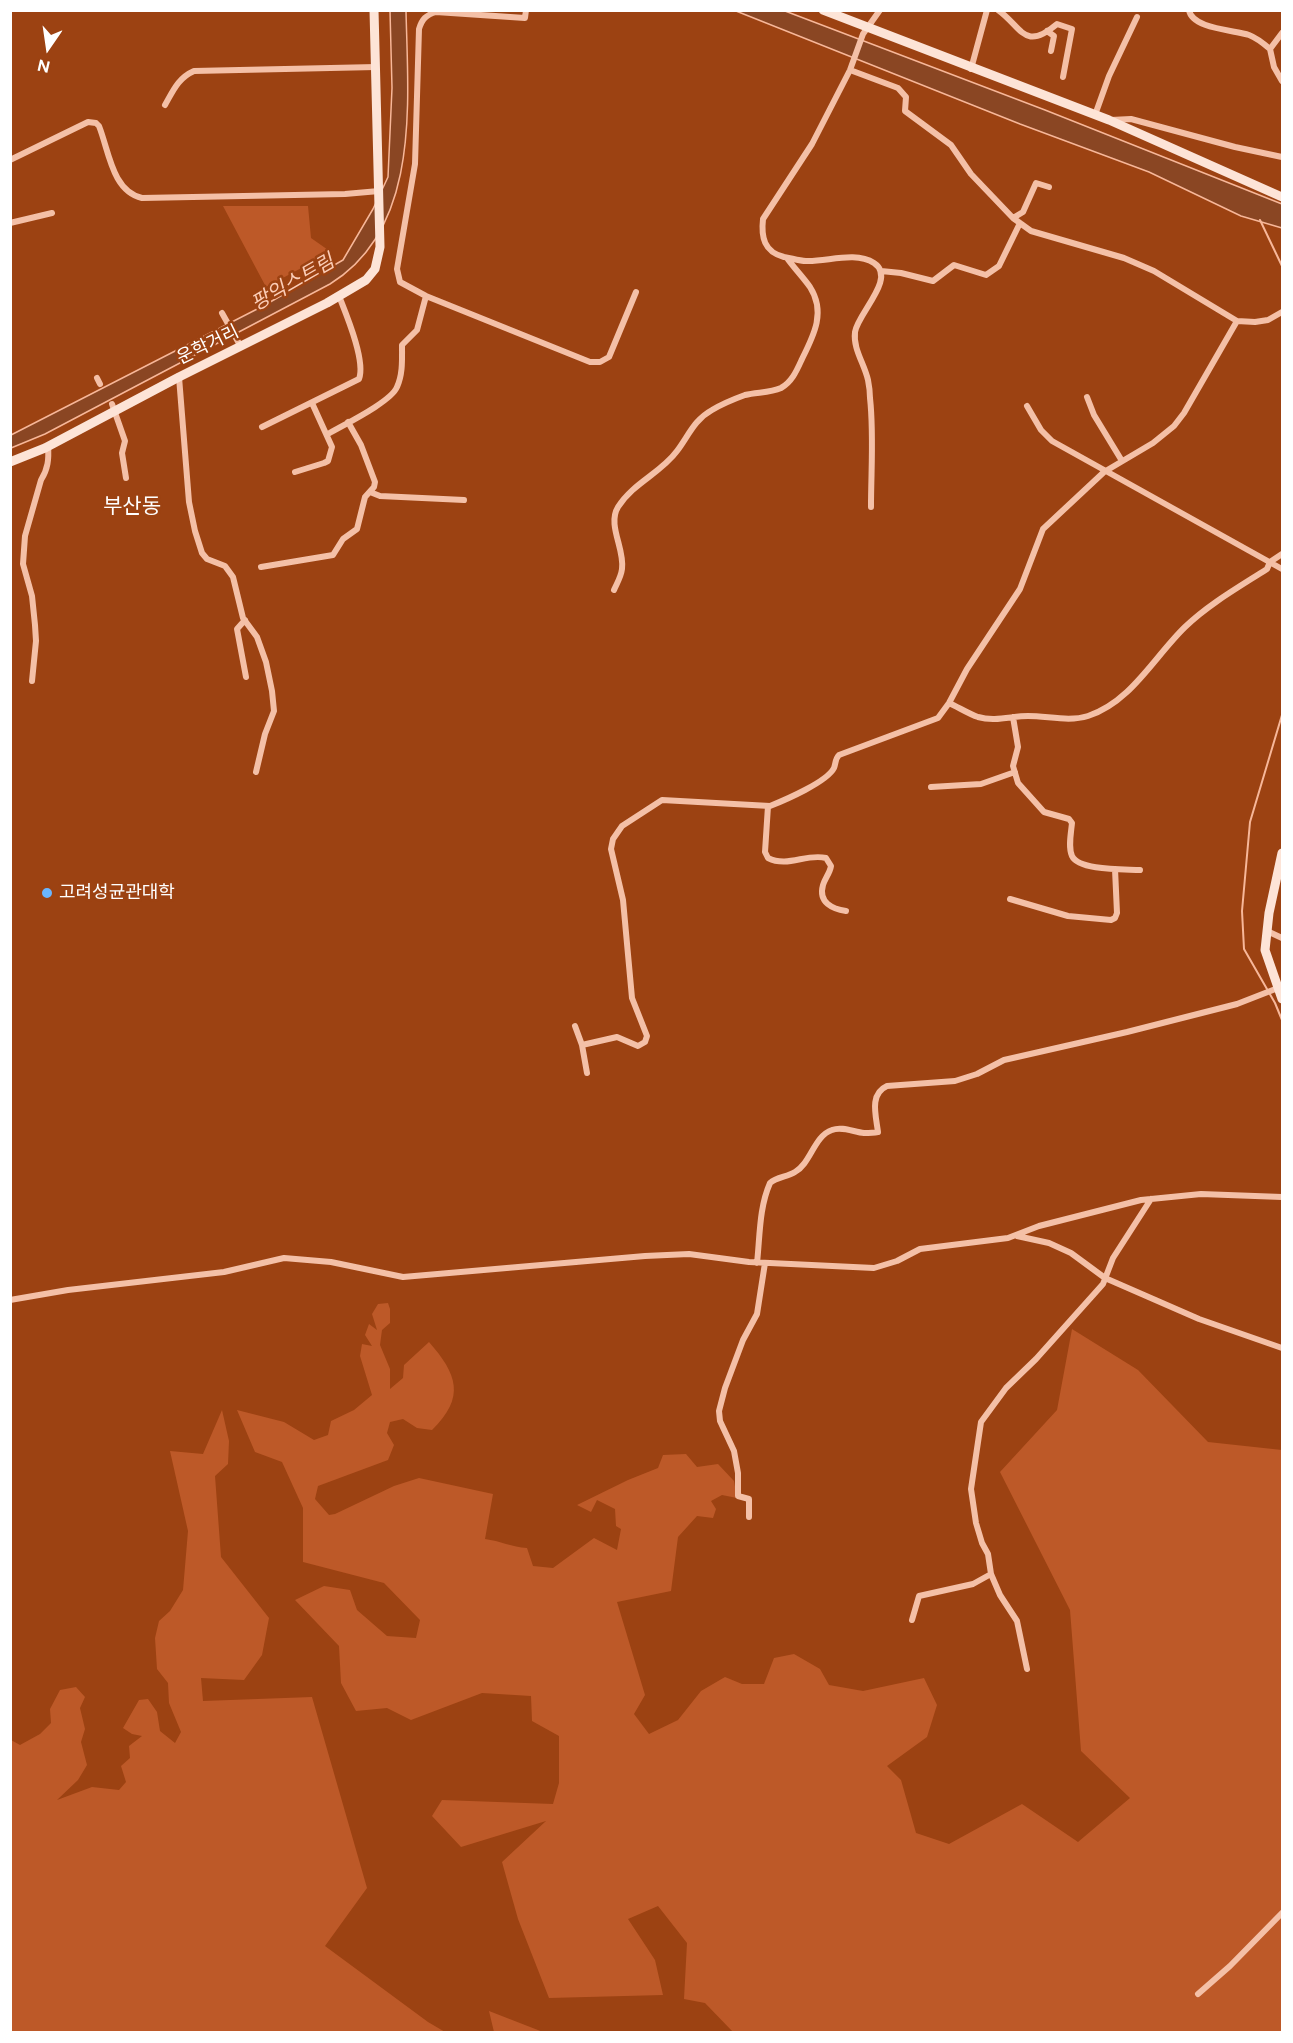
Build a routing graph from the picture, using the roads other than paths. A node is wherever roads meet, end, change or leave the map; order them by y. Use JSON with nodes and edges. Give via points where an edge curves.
{"nodes":[{"id":1,"x":374,"y":10,"type":"edge"},
{"id":2,"x":526,"y":10,"type":"edge"},
{"id":3,"x":823,"y":10,"type":"edge"},
{"id":4,"x":880,"y":10,"type":"edge"},
{"id":5,"x":987,"y":10,"type":"edge"},
{"id":6,"x":998,"y":10,"type":"edge"},
{"id":7,"x":1189,"y":10,"type":"edge"},
{"id":8,"x":1137,"y":16,"type":"dead end"},
{"id":9,"x":865,"y":31,"type":"junction"},
{"id":10,"x":1047,"y":31,"type":"junction"},
{"id":11,"x":1282,"y":33,"type":"edge"},
{"id":12,"x":1270,"y":49,"type":"junction"},
{"id":13,"x":1051,"y":51,"type":"dead end"},
{"id":14,"x":376,"y":67,"type":"junction"},
{"id":15,"x":850,"y":68,"type":"junction"},
{"id":16,"x":971,"y":69,"type":"junction"},
{"id":17,"x":1063,"y":77,"type":"dead end"},
{"id":18,"x":1282,"y":81,"type":"edge"},
{"id":19,"x":165,"y":105,"type":"dead end"},
{"id":20,"x":1095,"y":115,"type":"junction"},
{"id":21,"x":1108,"y":120,"type":"junction"},
{"id":22,"x":1282,"y":157,"type":"edge"},
{"id":23,"x":10,"y":160,"type":"edge"},
{"id":24,"x":1049,"y":187,"type":"dead end"},
{"id":25,"x":379,"y":193,"type":"junction"},
{"id":26,"x":1282,"y":197,"type":"edge"},
{"id":27,"x":52,"y":213,"type":"dead end"},
{"id":28,"x":1013,"y":218,"type":"junction"},
{"id":29,"x":10,"y":223,"type":"edge"},
{"id":30,"x":1020,"y":223,"type":"junction"},
{"id":31,"x":787,"y":258,"type":"junction"},
{"id":32,"x":881,"y":271,"type":"junction"},
{"id":33,"x":636,"y":292,"type":"dead end"},
{"id":34,"x":339,"y":296,"type":"junction"},
{"id":35,"x":426,"y":296,"type":"junction"},
{"id":36,"x":1282,"y":312,"type":"edge"},
{"id":37,"x":223,"y":316,"type":"dead end"},
{"id":38,"x":1237,"y":321,"type":"junction"},
{"id":39,"x":239,"y":343,"type":"junction"},
{"id":40,"x":180,"y":377,"type":"junction"},
{"id":41,"x":1087,"y":397,"type":"dead end"},
{"id":42,"x":312,"y":403,"type":"junction"},
{"id":43,"x":1027,"y":406,"type":"dead end"},
{"id":44,"x":113,"y":408,"type":"junction"},
{"id":45,"x":348,"y":422,"type":"junction"},
{"id":46,"x":262,"y":427,"type":"dead end"},
{"id":47,"x":328,"y":435,"type":"junction"},
{"id":48,"x":48,"y":446,"type":"junction"},
{"id":49,"x":1122,"y":461,"type":"junction"},
{"id":50,"x":10,"y":462,"type":"edge"},
{"id":51,"x":295,"y":472,"type":"dead end"},
{"id":52,"x":1104,"y":472,"type":"junction"},
{"id":53,"x":126,"y":478,"type":"dead end"},
{"id":54,"x":370,"y":492,"type":"junction"},
{"id":55,"x":464,"y":500,"type":"dead end"},
{"id":56,"x":871,"y":507,"type":"dead end"},
{"id":57,"x":1282,"y":554,"type":"edge"},
{"id":58,"x":1270,"y":562,"type":"junction"},
{"id":59,"x":261,"y":567,"type":"dead end"},
{"id":60,"x":1282,"y":569,"type":"edge"},
{"id":61,"x":614,"y":590,"type":"dead end"},
{"id":62,"x":245,"y":620,"type":"junction"},
{"id":63,"x":246,"y":677,"type":"dead end"},
{"id":64,"x":32,"y":681,"type":"dead end"},
{"id":65,"x":949,"y":703,"type":"junction"},
{"id":66,"x":1013,"y":717,"type":"junction"},
{"id":67,"x":256,"y":772,"type":"dead end"},
{"id":68,"x":1015,"y":772,"type":"junction"},
{"id":69,"x":931,"y":787,"type":"dead end"},
{"id":70,"x":768,"y":806,"type":"junction"},
{"id":71,"x":1282,"y":854,"type":"edge"},
{"id":72,"x":1115,"y":869,"type":"junction"},
{"id":73,"x":1140,"y":870,"type":"dead end"},
{"id":74,"x":1010,"y":899,"type":"dead end"},
{"id":75,"x":846,"y":911,"type":"dead end"},
{"id":76,"x":1267,"y":931,"type":"junction"},
{"id":77,"x":1282,"y":938,"type":"edge"},
{"id":78,"x":1276,"y":989,"type":"junction"},
{"id":79,"x":1282,"y":999,"type":"edge"},
{"id":80,"x":575,"y":1026,"type":"dead end"},
{"id":81,"x":582,"y":1045,"type":"junction"},
{"id":82,"x":587,"y":1073,"type":"dead end"},
{"id":83,"x":1282,"y":1197,"type":"edge"},
{"id":84,"x":1150,"y":1199,"type":"junction"},
{"id":85,"x":1014,"y":1236,"type":"junction"},
{"id":86,"x":757,"y":1263,"type":"junction"},
{"id":87,"x":765,"y":1263,"type":"junction"},
{"id":88,"x":1105,"y":1278,"type":"junction"},
{"id":89,"x":10,"y":1300,"type":"edge"},
{"id":90,"x":1282,"y":1348,"type":"edge"},
{"id":91,"x":749,"y":1517,"type":"dead end"},
{"id":92,"x":991,"y":1574,"type":"junction"},
{"id":93,"x":912,"y":1620,"type":"dead end"},
{"id":94,"x":1027,"y":1669,"type":"dead end"},
{"id":95,"x":1282,"y":1913,"type":"edge"},
{"id":96,"x":1198,"y":1994,"type":"dead end"}],
"edges":[{"from":1,"to":14,"type":"main road","name":"운학거리"},
{"from":2,"to":35,"type":"street","via":[[525,18],[436,12],[422,21],[419,29],[415,164],[397,269],[400,282]]},
{"from":3,"to":9,"type":"main road"},
{"from":4,"to":9,"type":"street"},
{"from":5,"to":16,"type":"street"},
{"from":6,"to":10,"type":"street","via":[[1026,37]]},
{"from":7,"to":12,"type":"street","via":[[1197,22],[1248,35]]},
{"from":8,"to":20,"type":"street"},
{"from":9,"to":15,"type":"street"},
{"from":9,"to":16,"type":"main road"},
{"from":10,"to":13,"type":"street","via":[[1054,36]]},
{"from":10,"to":17,"type":"street","via":[[1057,24],[1072,28]]},
{"from":11,"to":12,"type":"street"},
{"from":12,"to":18,"type":"street"},
{"from":14,"to":19,"type":"street","via":[[194,71],[179,80]]},
{"from":14,"to":25,"type":"main road","name":"운학거리"},
{"from":15,"to":28,"type":"street","via":[[898,88],[906,97],[905,111],[951,145],[971,174]]},
{"from":15,"to":31,"type":"street","via":[[812,144],[763,219],[765,246],[774,255]]},
{"from":16,"to":20,"type":"main road"},
{"from":20,"to":21,"type":"main road"},
{"from":21,"to":22,"type":"street","via":[[1131,119]]},
{"from":21,"to":26,"type":"main road"},
{"from":23,"to":25,"type":"street","via":[[92,122],[99,126],[120,184],[142,198]]},
{"from":24,"to":28,"type":"street","via":[[1036,183],[1023,212]]},
{"from":25,"to":34,"type":"main road","name":"운학거리","via":[[380,246],[375,269],[366,280]]},
{"from":27,"to":29,"type":"street"},
{"from":28,"to":30,"type":"street"},
{"from":30,"to":32,"type":"street","via":[[999,266],[986,275],[954,265],[933,281]]},
{"from":30,"to":38,"type":"street","via":[[1031,231],[1124,258],[1154,271]]},
{"from":31,"to":32,"type":"street","via":[[805,262],[859,258],[874,263]]},
{"from":31,"to":61,"type":"street","via":[[816,300],[815,335],[800,364],[783,387],[746,395],[699,418],[677,452],[617,508],[617,539],[623,567]]},
{"from":32,"to":56,"type":"street","via":[[879,287],[859,320],[855,343],[871,400]]},
{"from":33,"to":35,"type":"street","via":[[609,357],[600,362],[590,362]]},
{"from":34,"to":39,"type":"main road","name":"운학거리"},
{"from":34,"to":42,"type":"street","via":[[361,375]]},
{"from":35,"to":45,"type":"street","via":[[417,330],[402,345],[396,390],[388,399]]},
{"from":36,"to":38,"type":"street","via":[[1268,320]]},
{"from":37,"to":39,"type":"street"},
{"from":38,"to":49,"type":"street","via":[[1174,426]]},
{"from":39,"to":40,"type":"main road","name":"운학거리"},
{"from":40,"to":44,"type":"main road","name":"운학거리"},
{"from":40,"to":62,"type":"street","via":[[189,502],[195,531],[202,553],[225,566],[233,577]]},
{"from":41,"to":49,"type":"street"},
{"from":42,"to":46,"type":"street"},
{"from":42,"to":47,"type":"street"},
{"from":43,"to":52,"type":"street","via":[[1052,441]]},
{"from":44,"to":48,"type":"main road","name":"운학거리"},
{"from":44,"to":53,"type":"street","via":[[125,441],[122,453]]},
{"from":45,"to":47,"type":"street"},
{"from":45,"to":54,"type":"street","via":[[373,474],[375,482]]},
{"from":47,"to":51,"type":"street","via":[[332,447],[328,461]]},
{"from":48,"to":50,"type":"main road","name":"운학거리"},
{"from":48,"to":64,"type":"street","via":[[49,459],[23,549],[36,641]]},
{"from":49,"to":52,"type":"street"},
{"from":52,"to":58,"type":"street"},
{"from":52,"to":65,"type":"street","via":[[1042,529],[1020,589]]},
{"from":54,"to":55,"type":"street","via":[[380,496]]},
{"from":54,"to":59,"type":"street","via":[[365,497],[357,529],[343,539],[333,555]]},
{"from":57,"to":58,"type":"street"},
{"from":58,"to":60,"type":"street"},
{"from":58,"to":66,"type":"street","via":[[1267,569],[1185,627],[1125,694],[1106,707],[1074,719]]},
{"from":62,"to":63,"type":"street","via":[[237,629]]},
{"from":62,"to":67,"type":"street","via":[[257,637],[266,662],[274,711]]},
{"from":65,"to":66,"type":"street","via":[[978,717]]},
{"from":65,"to":70,"type":"street","via":[[938,718],[839,754],[834,768],[825,777]]},
{"from":66,"to":68,"type":"street"},
{"from":68,"to":69,"type":"street","via":[[981,784]]},
{"from":68,"to":72,"type":"street","via":[[1018,783],[1044,812],[1072,823],[1070,847],[1076,861]]},
{"from":70,"to":75,"type":"street","via":[[768,858],[787,863],[826,858],[831,866],[822,889],[826,902],[832,909]]},
{"from":70,"to":81,"type":"street","via":[[662,800],[622,826],[611,849],[623,900],[632,998],[647,1036],[638,1046],[617,1037]]},
{"from":71,"to":76,"type":"main road"},
{"from":72,"to":73,"type":"street"},
{"from":72,"to":74,"type":"street","via":[[1117,913],[1111,920],[1068,916]]},
{"from":76,"to":77,"type":"street"},
{"from":76,"to":78,"type":"main road","via":[[1265,950]]},
{"from":78,"to":79,"type":"main road"},
{"from":78,"to":86,"type":"street","via":[[1237,1004],[1004,1060],[955,1081],[880,1089],[875,1098],[878,1132],[832,1130],[815,1145],[801,1167],[770,1183],[759,1226]]},
{"from":80,"to":81,"type":"street"},
{"from":81,"to":82,"type":"street"},
{"from":83,"to":84,"type":"street","via":[[1201,1194]]},
{"from":84,"to":85,"type":"street","via":[[1039,1226]]},
{"from":84,"to":88,"type":"street"},
{"from":85,"to":87,"type":"street","via":[[920,1249],[874,1268]]},
{"from":85,"to":88,"type":"street","via":[[1049,1243],[1071,1253]]},
{"from":86,"to":87,"type":"street"},
{"from":86,"to":89,"type":"street","via":[[689,1254],[404,1277],[331,1262],[284,1258],[224,1272]]},
{"from":87,"to":91,"type":"street","via":[[757,1314],[725,1388],[720,1411],[720,1421],[734,1451],[738,1496],[749,1499]]},
{"from":88,"to":90,"type":"street","via":[[1199,1319]]},
{"from":88,"to":92,"type":"street","via":[[1006,1388],[981,1422],[971,1489]]},
{"from":92,"to":93,"type":"street","via":[[973,1584],[919,1596]]},
{"from":92,"to":94,"type":"street","via":[[1017,1621]]},
{"from":95,"to":96,"type":"street"}]}
